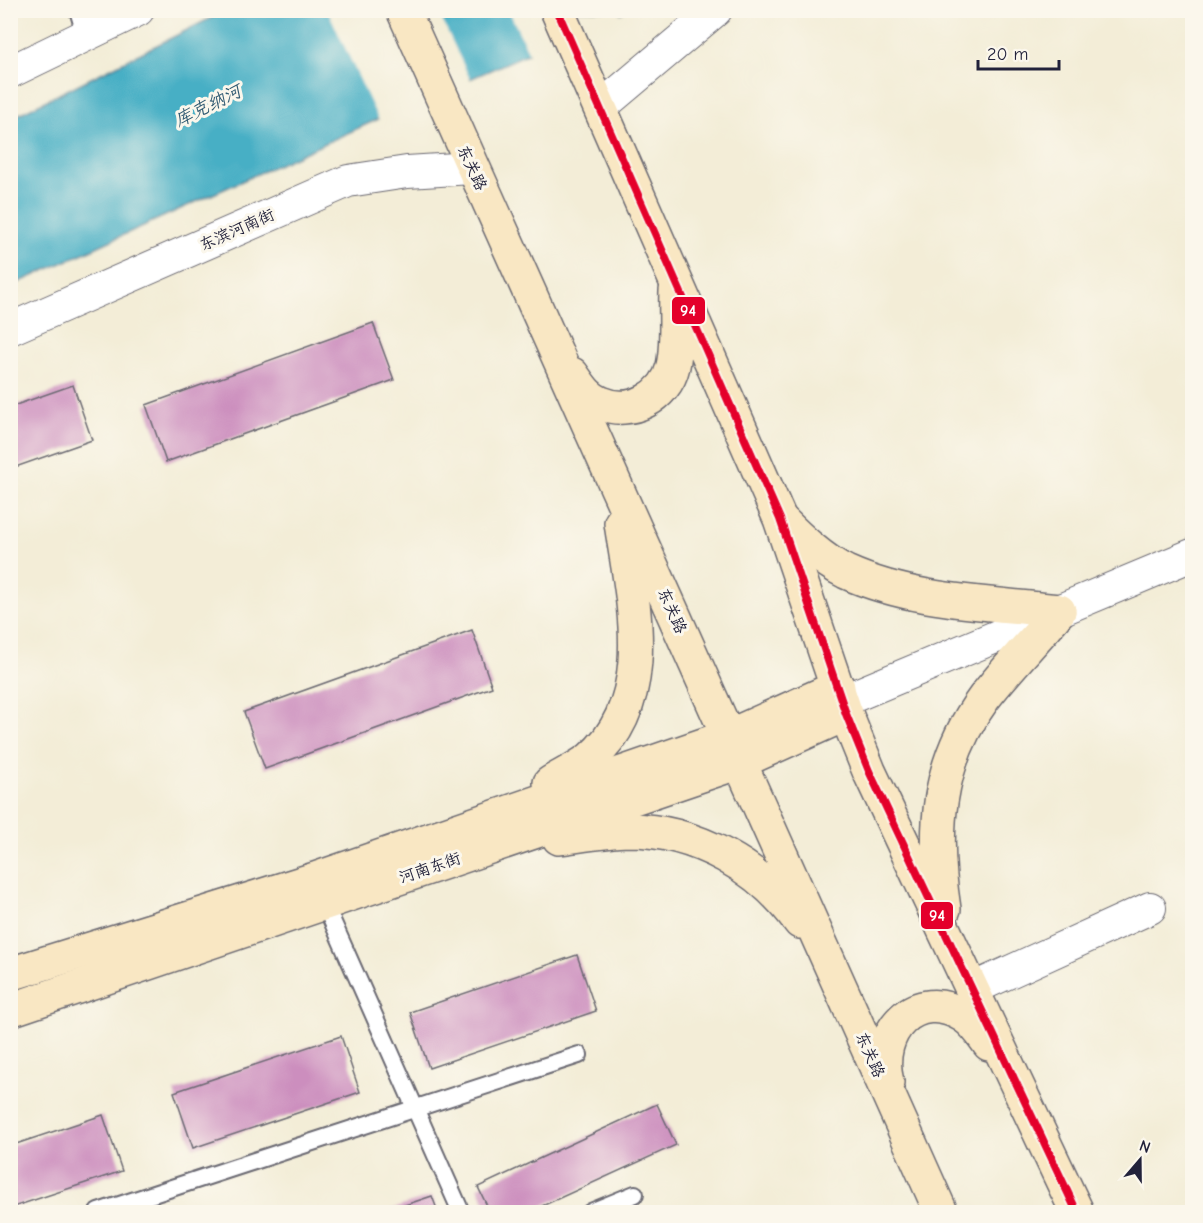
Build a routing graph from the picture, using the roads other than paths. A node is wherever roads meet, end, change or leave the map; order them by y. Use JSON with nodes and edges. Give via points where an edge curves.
{"nodes":[{"id":1,"x":138,"y":10,"type":"edge"},
{"id":2,"x":403,"y":10,"type":"edge"},
{"id":3,"x":557,"y":10,"type":"edge"},
{"id":4,"x":716,"y":10,"type":"edge"},
{"id":5,"x":82,"y":24,"type":"edge"},
{"id":6,"x":10,"y":72,"type":"edge"},
{"id":7,"x":601,"y":106,"type":"junction"},
{"id":8,"x":466,"y":154,"type":"junction"},
{"id":9,"x":676,"y":281,"type":"junction"},
{"id":10,"x":10,"y":329,"type":"edge"},
{"id":11,"x":555,"y":351,"type":"junction"},
{"id":12,"x":614,"y":482,"type":"junction"},
{"id":13,"x":780,"y":519,"type":"junction"},
{"id":14,"x":1192,"y":555,"type":"edge"},
{"id":15,"x":1059,"y":611,"type":"junction"},
{"id":16,"x":842,"y":701,"type":"junction"},
{"id":17,"x":734,"y":749,"type":"junction"},
{"id":18,"x":497,"y":830,"type":"junction"},
{"id":19,"x":320,"y":891,"type":"junction"},
{"id":20,"x":1150,"y":908,"type":"dead end"},
{"id":21,"x":950,"y":943,"type":"junction"},
{"id":22,"x":831,"y":966,"type":"junction"},
{"id":23,"x":10,"y":974,"type":"edge"},
{"id":24,"x":972,"y":989,"type":"junction"},
{"id":25,"x":10,"y":1010,"type":"edge"},
{"id":26,"x":579,"y":1055,"type":"dead end"},
{"id":27,"x":1020,"y":1090,"type":"junction"},
{"id":28,"x":417,"y":1109,"type":"junction"},
{"id":29,"x":894,"y":1109,"type":"junction"},
{"id":30,"x":635,"y":1194,"type":"dead end"},
{"id":31,"x":98,"y":1212,"type":"edge"},
{"id":32,"x":461,"y":1212,"type":"edge"},
{"id":33,"x":591,"y":1212,"type":"edge"},
{"id":34,"x":941,"y":1212,"type":"edge"},
{"id":35,"x":1077,"y":1212,"type":"edge"}],
"edges":[{"from":1,"to":5,"type":"street"},
{"from":2,"to":8,"type":"main road","name":"东关路"},
{"from":3,"to":7,"type":"main road"},
{"from":4,"to":7,"type":"street"},
{"from":5,"to":6,"type":"street"},
{"from":7,"to":9,"type":"main road"},
{"from":8,"to":10,"type":"street","name":"东滨河南街","via":[[407,172],[348,181]]},
{"from":8,"to":11,"type":"main road","name":"东关路"},
{"from":9,"to":11,"type":"main road","via":[[674,365],[669,379],[648,400],[633,406],[601,404],[587,394]]},
{"from":9,"to":13,"type":"main road"},
{"from":11,"to":12,"type":"main road","name":"东关路"},
{"from":12,"to":17,"type":"main road","name":"东关路"},
{"from":12,"to":18,"type":"main road","via":[[637,629],[635,671],[628,702],[610,735],[590,759]]},
{"from":13,"to":15,"type":"main road","via":[[807,545],[845,571],[884,585],[944,599]]},
{"from":13,"to":16,"type":"main road"},
{"from":14,"to":15,"type":"street"},
{"from":15,"to":16,"type":"street"},
{"from":15,"to":21,"type":"main road","via":[[983,699],[958,745],[944,784],[936,829]]},
{"from":16,"to":17,"type":"main road","name":"河南东街"},
{"from":16,"to":21,"type":"main road","via":[[869,771]]},
{"from":17,"to":18,"type":"main road","name":"河南东街"},
{"from":17,"to":22,"type":"main road","name":"东关路"},
{"from":18,"to":19,"type":"main road","name":"河南东街"},
{"from":18,"to":22,"type":"main road","via":[[629,830],[676,836],[717,851],[752,872],[783,898]]},
{"from":19,"to":23,"type":"main road","name":"河南东街"},
{"from":19,"to":25,"type":"main road","name":"河南东街"},
{"from":19,"to":28,"type":"lane"},
{"from":20,"to":24,"type":"street"},
{"from":21,"to":24,"type":"main road"},
{"from":22,"to":29,"type":"main road","name":"东关路"},
{"from":24,"to":27,"type":"main road"},
{"from":26,"to":28,"type":"lane"},
{"from":27,"to":29,"type":"main road","via":[[966,1017],[950,1009],[933,1007],[900,1020],[889,1035],[884,1070]]},
{"from":27,"to":35,"type":"main road"},
{"from":28,"to":31,"type":"lane"},
{"from":28,"to":32,"type":"lane"},
{"from":29,"to":34,"type":"main road","name":"东关路"},
{"from":30,"to":33,"type":"lane"}]}
